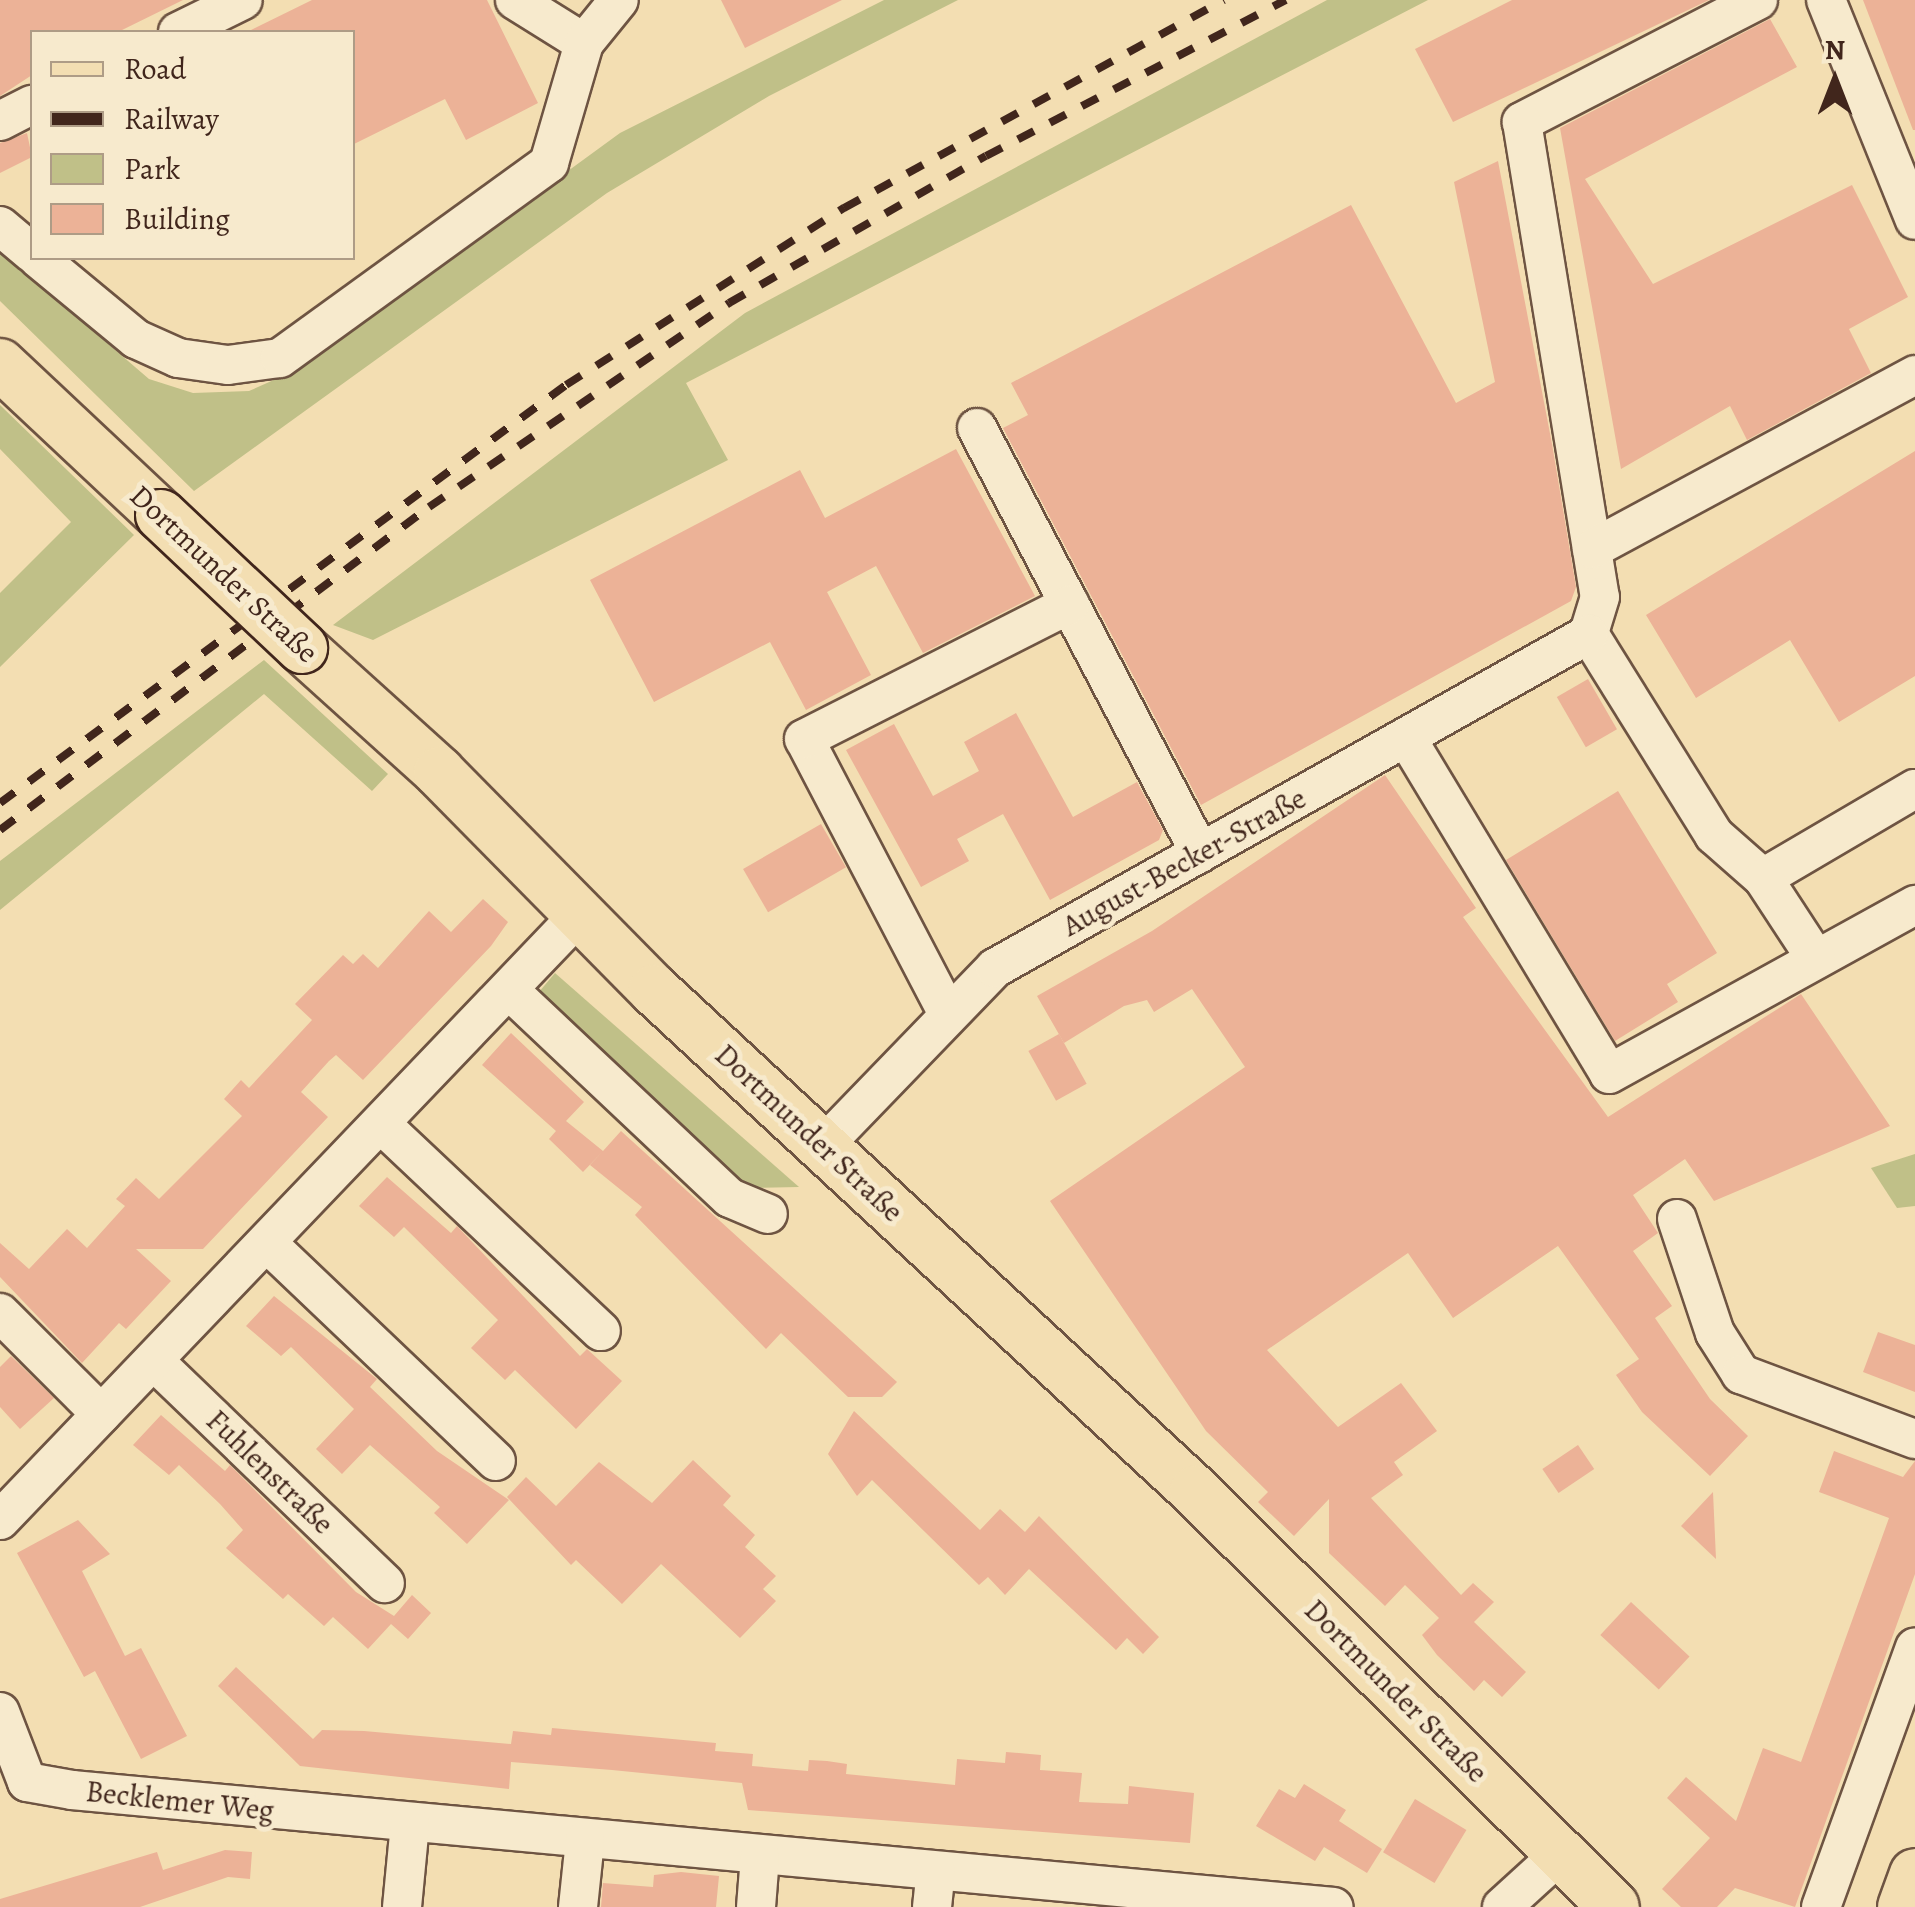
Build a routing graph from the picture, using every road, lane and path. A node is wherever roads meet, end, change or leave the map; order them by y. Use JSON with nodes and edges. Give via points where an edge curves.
{"nodes":[{"id":1,"x":243,"y":0,"type":"edge"},
{"id":2,"x":514,"y":0,"type":"edge"},
{"id":3,"x":619,"y":0,"type":"edge"},
{"id":4,"x":1758,"y":0,"type":"edge"},
{"id":5,"x":1826,"y":0,"type":"edge"},
{"id":6,"x":182,"y":30,"type":"edge"},
{"id":7,"x":584,"y":43,"type":"junction"},
{"id":8,"x":30,"y":106,"type":"edge"},
{"id":9,"x":0,"y":121,"type":"edge"},
{"id":10,"x":1915,"y":220,"type":"edge"},
{"id":11,"x":0,"y":226,"type":"edge"},
{"id":12,"x":30,"y":251,"type":"edge"},
{"id":13,"x":41,"y":260,"type":"edge"},
{"id":14,"x":0,"y":364,"type":"edge"},
{"id":15,"x":1915,"y":375,"type":"edge"},
{"id":16,"x":977,"y":428,"type":"dead end"},
{"id":17,"x":1592,"y":549,"type":"junction"},
{"id":18,"x":1070,"y":604,"type":"junction"},
{"id":19,"x":1589,"y":634,"type":"junction"},
{"id":20,"x":1406,"y":737,"type":"junction"},
{"id":21,"x":1915,"y":789,"type":"edge"},
{"id":22,"x":1200,"y":853,"type":"junction"},
{"id":23,"x":1764,"y":878,"type":"junction"},
{"id":24,"x":1915,"y":904,"type":"edge"},
{"id":25,"x":578,"y":916,"type":"junction"},
{"id":26,"x":1816,"y":960,"type":"junction"},
{"id":27,"x":509,"y":990,"type":"junction"},
{"id":28,"x":947,"y":1012,"type":"junction"},
{"id":29,"x":381,"y":1124,"type":"junction"},
{"id":30,"x":824,"y":1146,"type":"junction"},
{"id":31,"x":768,"y":1214,"type":"dead end"},
{"id":32,"x":1677,"y":1219,"type":"dead end"},
{"id":33,"x":267,"y":1243,"type":"junction"},
{"id":34,"x":0,"y":1313,"type":"edge"},
{"id":35,"x":600,"y":1332,"type":"dead end"},
{"id":36,"x":154,"y":1362,"type":"junction"},
{"id":37,"x":101,"y":1414,"type":"junction"},
{"id":38,"x":1915,"y":1439,"type":"edge"},
{"id":39,"x":496,"y":1461,"type":"dead end"},
{"id":40,"x":0,"y":1520,"type":"edge"},
{"id":41,"x":385,"y":1583,"type":"dead end"},
{"id":42,"x":1915,"y":1647,"type":"edge"},
{"id":43,"x":0,"y":1712,"type":"edge"},
{"id":44,"x":410,"y":1824,"type":"junction"},
{"id":45,"x":585,"y":1840,"type":"junction"},
{"id":46,"x":1560,"y":1854,"type":"junction"},
{"id":47,"x":760,"y":1856,"type":"junction"},
{"id":48,"x":1915,"y":1874,"type":"edge"},
{"id":49,"x":934,"y":1889,"type":"edge"},
{"id":50,"x":1040,"y":1894,"type":"edge"},
{"id":51,"x":402,"y":1907,"type":"edge"},
{"id":52,"x":578,"y":1907,"type":"edge"},
{"id":53,"x":756,"y":1907,"type":"edge"},
{"id":54,"x":1334,"y":1907,"type":"edge"},
{"id":55,"x":1502,"y":1907,"type":"edge"},
{"id":56,"x":1614,"y":1907,"type":"edge"},
{"id":57,"x":1821,"y":1907,"type":"edge"},
{"id":58,"x":1903,"y":1907,"type":"edge"}],
"edges":[{"from":1,"to":6,"type":"street"},
{"from":2,"to":7,"type":"street"},
{"from":3,"to":7,"type":"street"},
{"from":4,"to":17,"type":"street","via":[[1522,122]]},
{"from":5,"to":10,"type":"street"},
{"from":7,"to":13,"type":"street","via":[[549,163],[280,358],[228,365],[178,358],[136,339]]},
{"from":8,"to":9,"type":"street"},
{"from":11,"to":12,"type":"street"},
{"from":14,"to":25,"type":"main road","name":"Dortmunder Straße","bridge":true,"via":[[439,772]]},
{"from":15,"to":17,"type":"street"},
{"from":16,"to":18,"type":"street"},
{"from":17,"to":19,"type":"street","via":[[1600,597]]},
{"from":18,"to":22,"type":"street"},
{"from":18,"to":28,"type":"street","via":[[804,739]]},
{"from":19,"to":20,"type":"street","name":"August-Becker-Straße"},
{"from":19,"to":23,"type":"street","via":[[1714,836]]},
{"from":20,"to":22,"type":"street","name":"August-Becker-Straße"},
{"from":20,"to":26,"type":"street","via":[[1610,1074]]},
{"from":21,"to":23,"type":"street"},
{"from":22,"to":28,"type":"street","name":"August-Becker-Straße","via":[[995,968]]},
{"from":23,"to":26,"type":"street"},
{"from":24,"to":26,"type":"street"},
{"from":25,"to":27,"type":"street"},
{"from":25,"to":30,"type":"main road","name":"Dortmunder Straße"},
{"from":27,"to":29,"type":"street"},
{"from":27,"to":31,"type":"street","via":[[730,1198]]},
{"from":28,"to":30,"type":"street","name":"August-Becker-Straße"},
{"from":29,"to":33,"type":"street"},
{"from":29,"to":35,"type":"street"},
{"from":30,"to":46,"type":"main road","name":"Dortmunder Straße","via":[[1195,1492]]},
{"from":32,"to":38,"type":"street","via":[[1715,1333],[1741,1374]]},
{"from":33,"to":36,"type":"street"},
{"from":33,"to":39,"type":"street"},
{"from":34,"to":37,"type":"street"},
{"from":36,"to":37,"type":"street"},
{"from":36,"to":41,"type":"street","name":"Fuhlenstraße"},
{"from":37,"to":40,"type":"street"},
{"from":42,"to":57,"type":"street"},
{"from":43,"to":44,"type":"street","name":"Becklemer Weg","via":[[28,1782]]},
{"from":44,"to":45,"type":"street","name":"Becklemer Weg"},
{"from":44,"to":51,"type":"street"},
{"from":45,"to":47,"type":"street","name":"Becklemer Weg"},
{"from":45,"to":52,"type":"street"},
{"from":46,"to":55,"type":"street"},
{"from":46,"to":56,"type":"main road","name":"Dortmunder Straße"},
{"from":47,"to":49,"type":"street","name":"Becklemer Weg"},
{"from":47,"to":53,"type":"street"},
{"from":48,"to":58,"type":"main road"},
{"from":49,"to":50,"type":"street","name":"Becklemer Weg"},
{"from":50,"to":54,"type":"street","name":"Becklemer Weg"}]}
